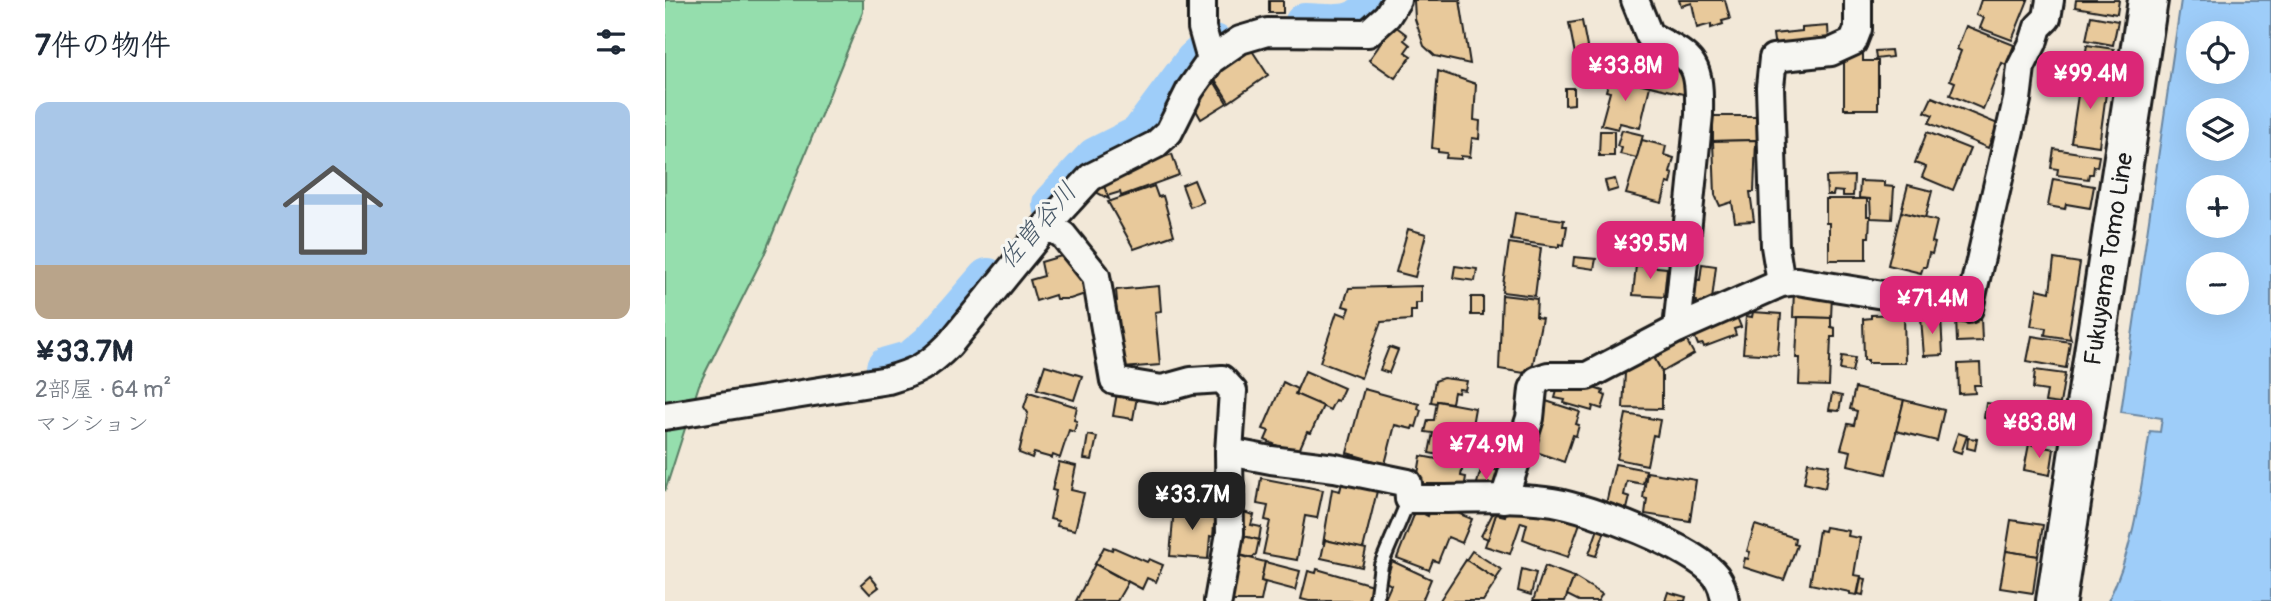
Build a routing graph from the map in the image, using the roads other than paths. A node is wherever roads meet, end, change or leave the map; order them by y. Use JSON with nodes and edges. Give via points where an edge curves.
{"nodes":[{"id":1,"x":1202,"y":0,"type":"edge"},
{"id":2,"x":1397,"y":0,"type":"edge"},
{"id":3,"x":1635,"y":0,"type":"edge"},
{"id":4,"x":1858,"y":0,"type":"edge"},
{"id":5,"x":2050,"y":0,"type":"edge"},
{"id":6,"x":2148,"y":0,"type":"edge"},
{"id":7,"x":1208,"y":52,"type":"junction"},
{"id":8,"x":1048,"y":225,"type":"junction"},
{"id":9,"x":1781,"y":283,"type":"junction"},
{"id":10,"x":1677,"y":329,"type":"junction"},
{"id":11,"x":665,"y":416,"type":"edge"},
{"id":12,"x":1229,"y":452,"type":"junction"},
{"id":13,"x":1409,"y":499,"type":"junction"},
{"id":14,"x":1504,"y":499,"type":"junction"},
{"id":15,"x":1218,"y":601,"type":"edge"},
{"id":16,"x":1376,"y":601,"type":"edge"},
{"id":17,"x":1725,"y":601,"type":"edge"},
{"id":18,"x":2056,"y":601,"type":"edge"}],
"edges":[{"from":1,"to":7,"type":"street"},
{"from":2,"to":7,"type":"street","via":[[1368,33],[1267,32]]},
{"from":3,"to":10,"type":"street","via":[[1649,35],[1693,62],[1700,87]]},
{"from":4,"to":9,"type":"street","via":[[1858,29],[1853,41],[1831,52],[1773,58],[1775,246]]},
{"from":5,"to":9,"type":"street","via":[[2047,18],[2038,27],[2021,67],[1969,309],[1797,281]]},
{"from":6,"to":18,"type":"main road","name":"Fukuyama Tomo Line"},
{"from":7,"to":8,"type":"street","via":[[1169,132],[1155,145],[1091,177]]},
{"from":8,"to":11,"type":"street","via":[[931,363],[888,380]]},
{"from":8,"to":12,"type":"street","via":[[1063,235],[1096,276],[1114,381],[1162,388],[1221,379],[1233,391]]},
{"from":9,"to":10,"type":"street"},
{"from":10,"to":14,"type":"street","via":[[1587,376],[1537,380]]},
{"from":12,"to":13,"type":"street","via":[[1408,483]]},
{"from":12,"to":15,"type":"street","via":[[1230,533]]},
{"from":13,"to":14,"type":"street"},
{"from":13,"to":16,"type":"lane","via":[[1381,565]]},
{"from":14,"to":17,"type":"street","via":[[1587,510],[1674,545],[1716,577]]}]}
